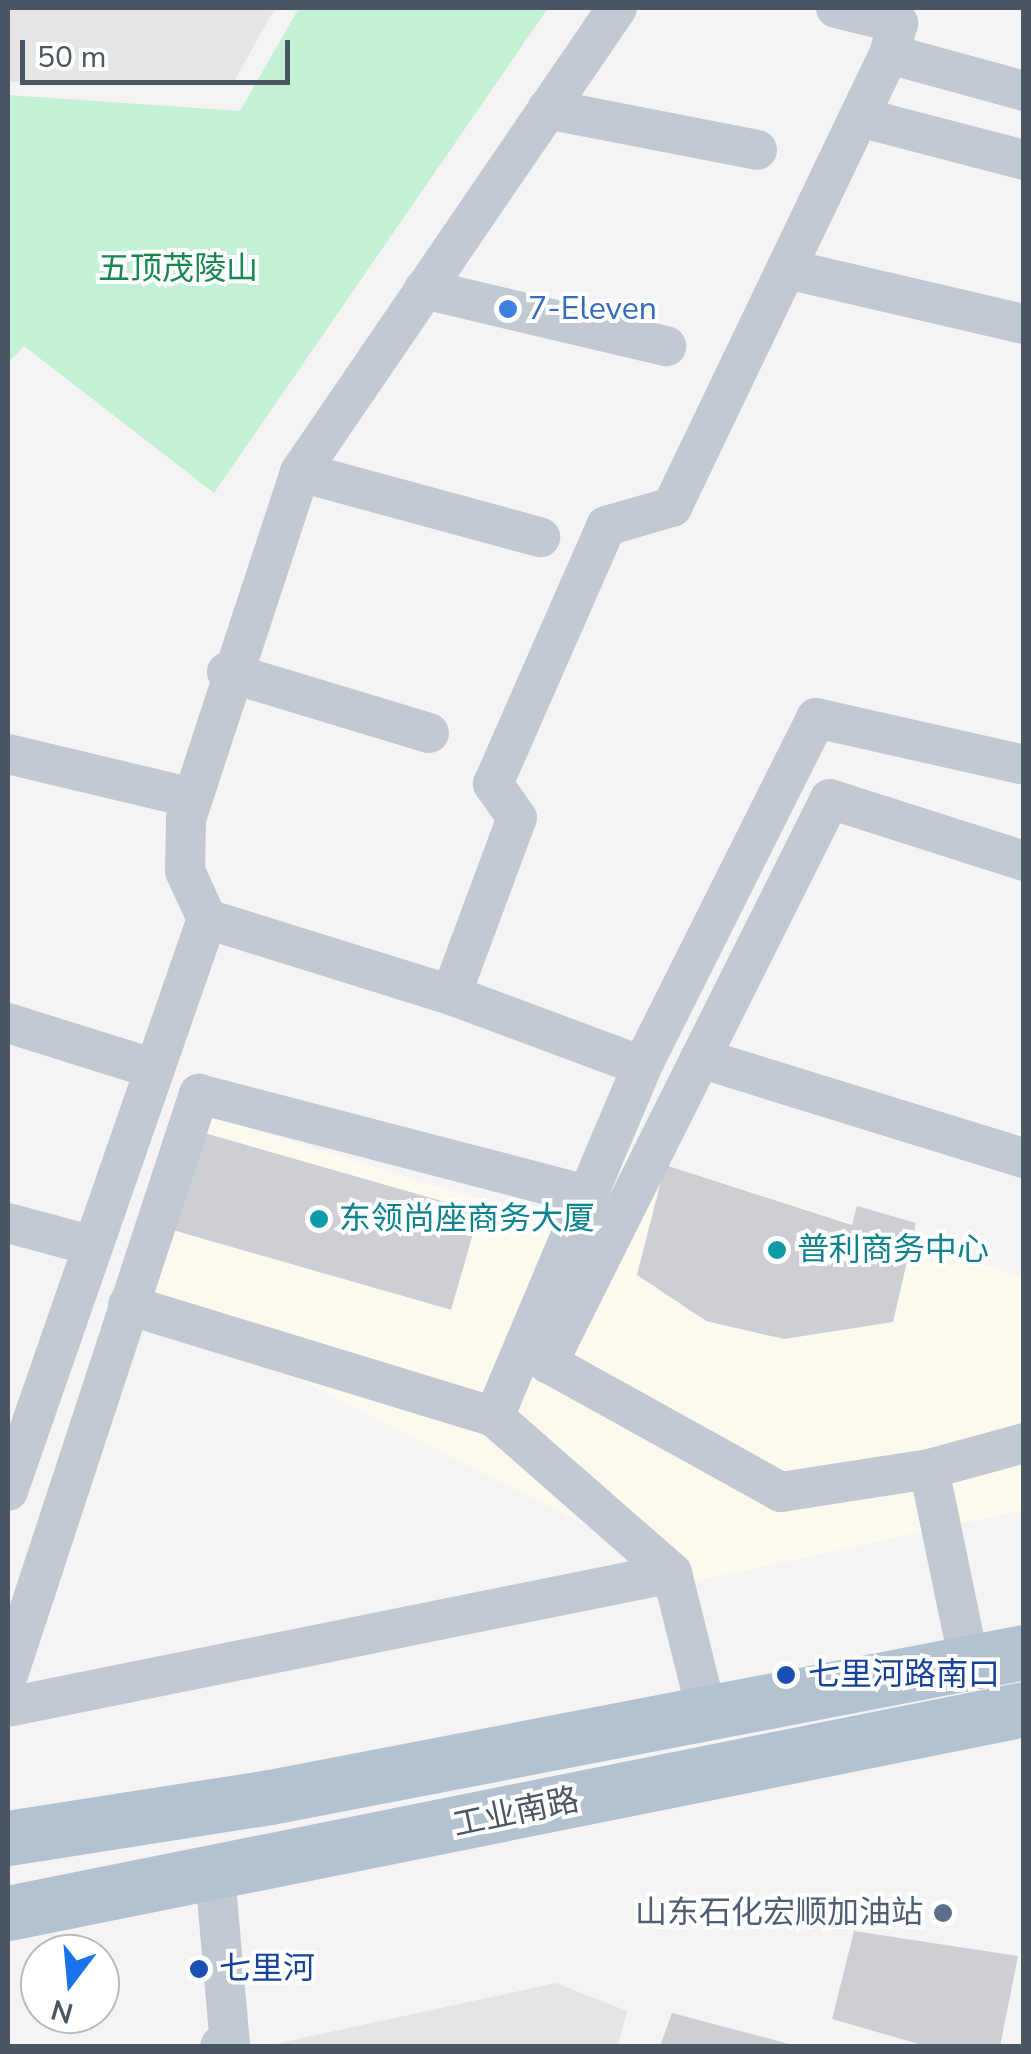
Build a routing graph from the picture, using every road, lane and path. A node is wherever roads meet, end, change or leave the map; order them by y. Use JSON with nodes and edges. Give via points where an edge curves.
{"nodes":[{"id":1,"x":617,"y":8,"type":"edge"},
{"id":2,"x":836,"y":8,"type":"edge"},
{"id":3,"x":889,"y":54,"type":"junction"},
{"id":4,"x":1024,"y":91,"type":"edge"},
{"id":5,"x":548,"y":109,"type":"junction"},
{"id":6,"x":859,"y":117,"type":"junction"},
{"id":7,"x":757,"y":150,"type":"dead end"},
{"id":8,"x":1024,"y":160,"type":"edge"},
{"id":9,"x":786,"y":269,"type":"junction"},
{"id":10,"x":424,"y":290,"type":"junction"},
{"id":11,"x":1024,"y":324,"type":"edge"},
{"id":12,"x":666,"y":346,"type":"dead end"},
{"id":13,"x":300,"y":472,"type":"junction"},
{"id":14,"x":540,"y":537,"type":"dead end"},
{"id":15,"x":227,"y":672,"type":"junction"},
{"id":16,"x":428,"y":733,"type":"dead end"},
{"id":17,"x":8,"y":754,"type":"edge"},
{"id":18,"x":1024,"y":765,"type":"edge"},
{"id":19,"x":192,"y":798,"type":"junction"},
{"id":20,"x":1024,"y":860,"type":"edge"},
{"id":21,"x":207,"y":919,"type":"junction"},
{"id":22,"x":451,"y":995,"type":"junction"},
{"id":23,"x":8,"y":1023,"type":"edge"},
{"id":24,"x":700,"y":1058,"type":"junction"},
{"id":25,"x":642,"y":1066,"type":"junction"},
{"id":26,"x":155,"y":1069,"type":"junction"},
{"id":27,"x":1024,"y":1158,"type":"edge"},
{"id":28,"x":587,"y":1195,"type":"junction"},
{"id":29,"x":8,"y":1223,"type":"edge"},
{"id":30,"x":93,"y":1246,"type":"junction"},
{"id":31,"x":128,"y":1305,"type":"junction"},
{"id":32,"x":494,"y":1417,"type":"junction"},
{"id":33,"x":1024,"y":1443,"type":"edge"},
{"id":34,"x":929,"y":1469,"type":"junction"},
{"id":35,"x":8,"y":1492,"type":"edge"},
{"id":36,"x":672,"y":1573,"type":"junction"},
{"id":37,"x":1024,"y":1652,"type":"edge"},
{"id":38,"x":969,"y":1663,"type":"junction"},
{"id":39,"x":8,"y":1675,"type":"edge"},
{"id":40,"x":8,"y":1707,"type":"edge"},
{"id":41,"x":1024,"y":1708,"type":"edge"},
{"id":42,"x":708,"y":1716,"type":"junction"},
{"id":43,"x":8,"y":1838,"type":"edge"},
{"id":44,"x":215,"y":1874,"type":"junction"},
{"id":45,"x":8,"y":1914,"type":"edge"},
{"id":46,"x":220,"y":2046,"type":"edge"}],
"edges":[{"from":1,"to":5,"type":"street"},
{"from":2,"to":3,"type":"street","via":[[898,23]]},
{"from":3,"to":4,"type":"street"},
{"from":3,"to":6,"type":"street"},
{"from":5,"to":7,"type":"street"},
{"from":5,"to":10,"type":"street"},
{"from":6,"to":8,"type":"street"},
{"from":6,"to":9,"type":"street"},
{"from":9,"to":11,"type":"street"},
{"from":9,"to":22,"type":"street","via":[[672,507],[606,526],[493,784],[517,818]]},
{"from":10,"to":12,"type":"street"},
{"from":10,"to":13,"type":"street"},
{"from":13,"to":14,"type":"street"},
{"from":13,"to":15,"type":"street"},
{"from":15,"to":16,"type":"street"},
{"from":15,"to":19,"type":"street"},
{"from":17,"to":19,"type":"street"},
{"from":18,"to":25,"type":"street","via":[[816,718]]},
{"from":19,"to":21,"type":"street","via":[[185,871]]},
{"from":20,"to":24,"type":"street","via":[[830,798]]},
{"from":21,"to":22,"type":"street"},
{"from":21,"to":26,"type":"street"},
{"from":22,"to":25,"type":"street"},
{"from":23,"to":26,"type":"street"},
{"from":24,"to":27,"type":"street"},
{"from":24,"to":34,"type":"street","via":[[548,1363],[781,1492]]},
{"from":25,"to":28,"type":"street"},
{"from":26,"to":30,"type":"street"},
{"from":28,"to":31,"type":"street","via":[[199,1094]]},
{"from":28,"to":32,"type":"street"},
{"from":29,"to":30,"type":"street"},
{"from":30,"to":35,"type":"street"},
{"from":31,"to":32,"type":"street"},
{"from":31,"to":39,"type":"street"},
{"from":32,"to":36,"type":"street"},
{"from":33,"to":34,"type":"street"},
{"from":34,"to":38,"type":"street"},
{"from":36,"to":40,"type":"street"},
{"from":36,"to":42,"type":"street"},
{"from":37,"to":38,"type":"main road","name":"工业南路"},
{"from":38,"to":42,"type":"main road","name":"工业南路"},
{"from":41,"to":44,"type":"main road","name":"工业南路"},
{"from":42,"to":43,"type":"main road","name":"工业南路"},
{"from":44,"to":45,"type":"main road","name":"工业南路"},
{"from":44,"to":46,"type":"street","via":[[230,2044]]}]}
